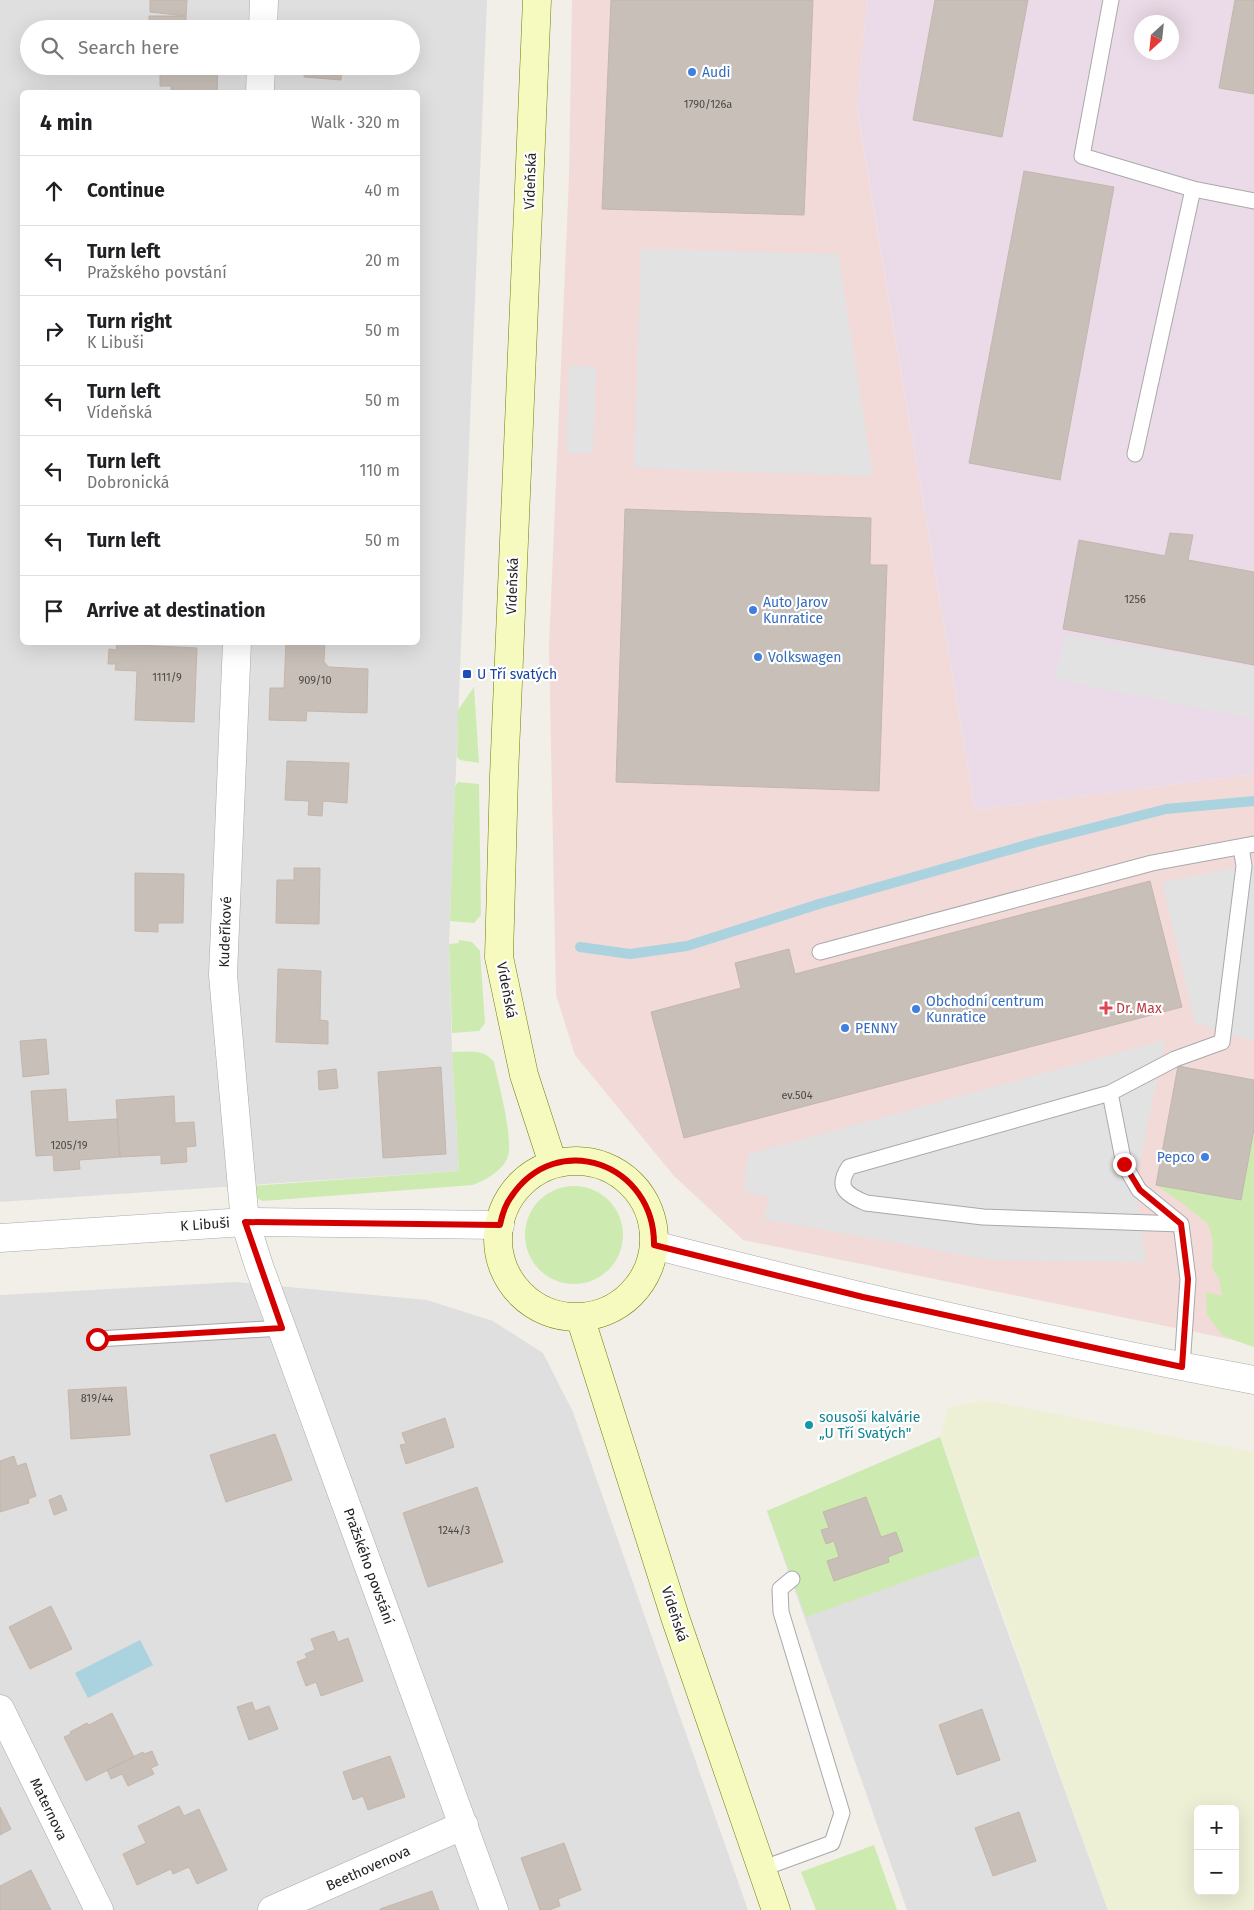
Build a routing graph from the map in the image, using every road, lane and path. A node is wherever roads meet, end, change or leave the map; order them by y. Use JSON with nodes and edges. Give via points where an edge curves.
{"nodes":[{"id":1,"x":264,"y":0,"type":"edge"},
{"id":2,"x":537,"y":0,"type":"edge"},
{"id":3,"x":1111,"y":0,"type":"edge"},
{"id":4,"x":263,"y":20,"type":"edge"},
{"id":5,"x":261,"y":75,"type":"edge"},
{"id":6,"x":260,"y":90,"type":"edge"},
{"id":7,"x":1193,"y":189,"type":"junction"},
{"id":8,"x":1254,"y":201,"type":"edge"},
{"id":9,"x":1135,"y":454,"type":"dead end"},
{"id":10,"x":237,"y":645,"type":"edge"},
{"id":11,"x":1248,"y":846,"type":"edge"},
{"id":12,"x":820,"y":952,"type":"dead end"},
{"id":13,"x":1110,"y":1092,"type":"junction"},
{"id":14,"x":553,"y":1164,"type":"junction"},
{"id":15,"x":245,"y":1222,"type":"junction"},
{"id":16,"x":1181,"y":1224,"type":"junction"},
{"id":17,"x":500,"y":1225,"type":"junction"},
{"id":18,"x":0,"y":1238,"type":"edge"},
{"id":19,"x":654,"y":1245,"type":"junction"},
{"id":20,"x":580,"y":1317,"type":"junction"},
{"id":21,"x":282,"y":1328,"type":"junction"},
{"id":22,"x":97,"y":1339,"type":"dead end"},
{"id":23,"x":1182,"y":1367,"type":"junction"},
{"id":24,"x":1254,"y":1380,"type":"edge"},
{"id":25,"x":792,"y":1579,"type":"dead end"},
{"id":26,"x":0,"y":1709,"type":"edge"},
{"id":27,"x":464,"y":1825,"type":"junction"},
{"id":28,"x":761,"y":1869,"type":"junction"},
{"id":29,"x":99,"y":1910,"type":"edge"},
{"id":30,"x":272,"y":1910,"type":"edge"},
{"id":31,"x":494,"y":1910,"type":"edge"},
{"id":32,"x":776,"y":1910,"type":"edge"}],
"edges":[{"from":1,"to":4,"type":"street"},
{"from":2,"to":14,"type":"main road","name":"Vídeňská","via":[[499,957],[524,1075]]},
{"from":3,"to":7,"type":"lane","via":[[1082,156]]},
{"from":5,"to":6,"type":"street"},
{"from":7,"to":8,"type":"lane"},
{"from":7,"to":9,"type":"lane"},
{"from":10,"to":15,"type":"street","name":"Kudeříkové","via":[[223,975]]},
{"from":11,"to":12,"type":"lane","via":[[1152,863]]},
{"from":11,"to":13,"type":"lane","via":[[1222,1042],[1175,1059]]},
{"from":13,"to":16,"type":"lane","via":[[1124,1164],[1140,1190]]},
{"from":13,"to":16,"type":"lane","via":[[848,1167],[842,1177],[843,1188],[852,1197],[866,1203],[983,1217]]},
{"from":14,"to":17,"type":"main road","via":[[529,1176],[511,1196]]},
{"from":14,"to":19,"type":"main road","via":[[587,1161],[600,1164],[634,1186],[652,1218]]},
{"from":15,"to":17,"type":"street","name":"K Libuši"},
{"from":15,"to":18,"type":"street","name":"K Libuši"},
{"from":15,"to":21,"type":"street","name":"Pražského povstání"},
{"from":16,"to":23,"type":"lane","via":[[1188,1279]]},
{"from":17,"to":20,"type":"main road","via":[[500,1252],[514,1285],[528,1300],[546,1310]]},
{"from":19,"to":20,"type":"main road","via":[[648,1271],[632,1293],[606,1311]]},
{"from":19,"to":23,"type":"street","via":[[863,1297]]},
{"from":20,"to":28,"type":"main road","name":"Vídeňská","via":[[676,1620]]},
{"from":21,"to":22,"type":"lane"},
{"from":21,"to":27,"type":"street","name":"Pražského povstání"},
{"from":23,"to":24,"type":"street"},
{"from":25,"to":28,"type":"lane","via":[[780,1589],[780,1612],[842,1813],[832,1842]]},
{"from":26,"to":29,"type":"street","name":"Maternova"},
{"from":27,"to":30,"type":"street","name":"Beethovenova"},
{"from":27,"to":31,"type":"street","name":"Pražského povstání"},
{"from":28,"to":32,"type":"main road","name":"Vídeňská"}]}
